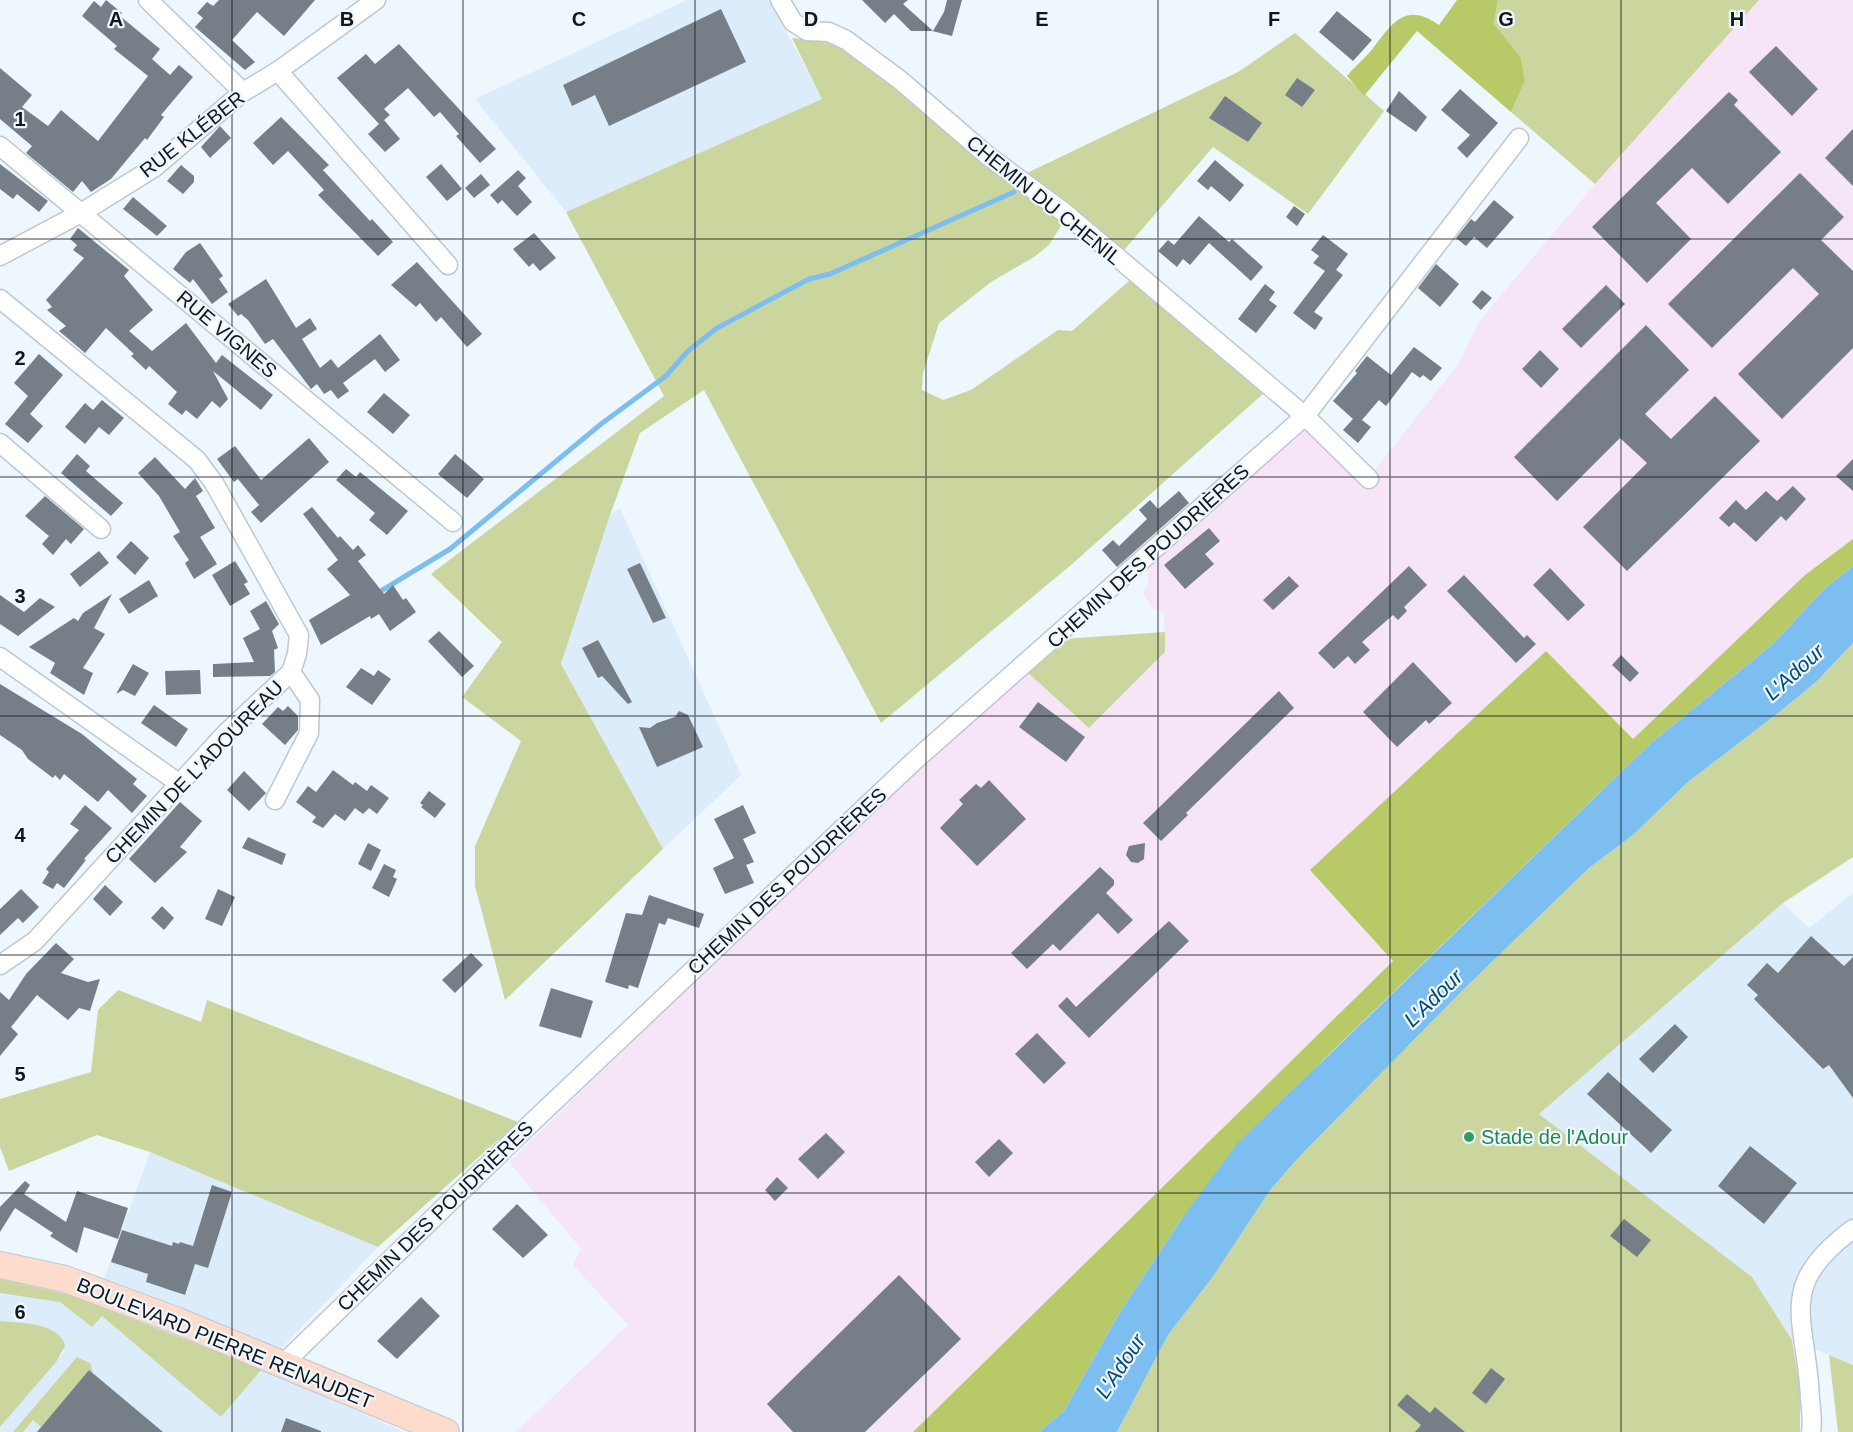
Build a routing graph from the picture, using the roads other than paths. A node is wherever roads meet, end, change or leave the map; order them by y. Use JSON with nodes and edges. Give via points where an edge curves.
{"nodes":[{"id":1,"x":148,"y":0,"type":"edge"},
{"id":2,"x":376,"y":0,"type":"edge"},
{"id":3,"x":780,"y":0,"type":"edge"},
{"id":4,"x":278,"y":71,"type":"junction"},
{"id":5,"x":243,"y":92,"type":"junction"},
{"id":6,"x":1519,"y":138,"type":"dead end"},
{"id":7,"x":0,"y":146,"type":"edge"},
{"id":8,"x":81,"y":213,"type":"junction"},
{"id":9,"x":0,"y":256,"type":"edge"},
{"id":10,"x":448,"y":265,"type":"dead end"},
{"id":11,"x":0,"y":299,"type":"edge"},
{"id":12,"x":1305,"y":416,"type":"junction"},
{"id":13,"x":0,"y":443,"type":"edge"},
{"id":14,"x":1369,"y":479,"type":"dead end"},
{"id":15,"x":453,"y":522,"type":"dead end"},
{"id":16,"x":101,"y":529,"type":"dead end"},
{"id":17,"x":0,"y":657,"type":"edge"},
{"id":18,"x":291,"y":672,"type":"junction"},
{"id":19,"x":180,"y":784,"type":"junction"},
{"id":20,"x":275,"y":800,"type":"dead end"},
{"id":21,"x":0,"y":965,"type":"edge"},
{"id":22,"x":1853,"y":1229,"type":"edge"},
{"id":23,"x":0,"y":1265,"type":"edge"},
{"id":24,"x":284,"y":1363,"type":"junction"},
{"id":25,"x":446,"y":1432,"type":"edge"},
{"id":26,"x":1811,"y":1432,"type":"edge"}],
"edges":[{"from":1,"to":5,"type":"street"},
{"from":2,"to":4,"type":"street","name":"RUE KLÉBER"},
{"from":3,"to":12,"type":"street","name":"CHEMIN DU CHENIL","via":[[793,22],[807,31],[829,32],[846,40],[900,80]]},
{"from":4,"to":5,"type":"street","name":"RUE KLÉBER"},
{"from":4,"to":10,"type":"street"},
{"from":5,"to":8,"type":"street","name":"RUE KLÉBER","via":[[155,167]]},
{"from":6,"to":12,"type":"street","name":"CHEMIN DES POUDRIÈRES"},
{"from":7,"to":8,"type":"street","name":"RUE VIGNES"},
{"from":8,"to":9,"type":"street","name":"RUE KLÉBER"},
{"from":8,"to":15,"type":"street","name":"RUE VIGNES"},
{"from":11,"to":18,"type":"street","name":"CHEMIN DE L'ADOUREAU","via":[[197,460],[214,483],[299,634]]},
{"from":12,"to":14,"type":"street"},
{"from":12,"to":24,"type":"street","name":"CHEMIN DES POUDRIÈRES","via":[[913,762]]},
{"from":13,"to":16,"type":"street"},
{"from":17,"to":19,"type":"street"},
{"from":18,"to":19,"type":"street","name":"CHEMIN DE L'ADOUREAU","via":[[225,734]]},
{"from":18,"to":20,"type":"street","via":[[310,700],[309,733]]},
{"from":19,"to":21,"type":"street","name":"CHEMIN DE L'ADOUREAU","via":[[35,941]]},
{"from":22,"to":26,"type":"street","via":[[1829,1246],[1810,1270],[1800,1296],[1809,1370]]},
{"from":23,"to":24,"type":"street","name":"BOULEVARD PIERRE RENAUDET","via":[[65,1280]]},
{"from":24,"to":25,"type":"street","name":"BOULEVARD PIERRE RENAUDET"}]}
